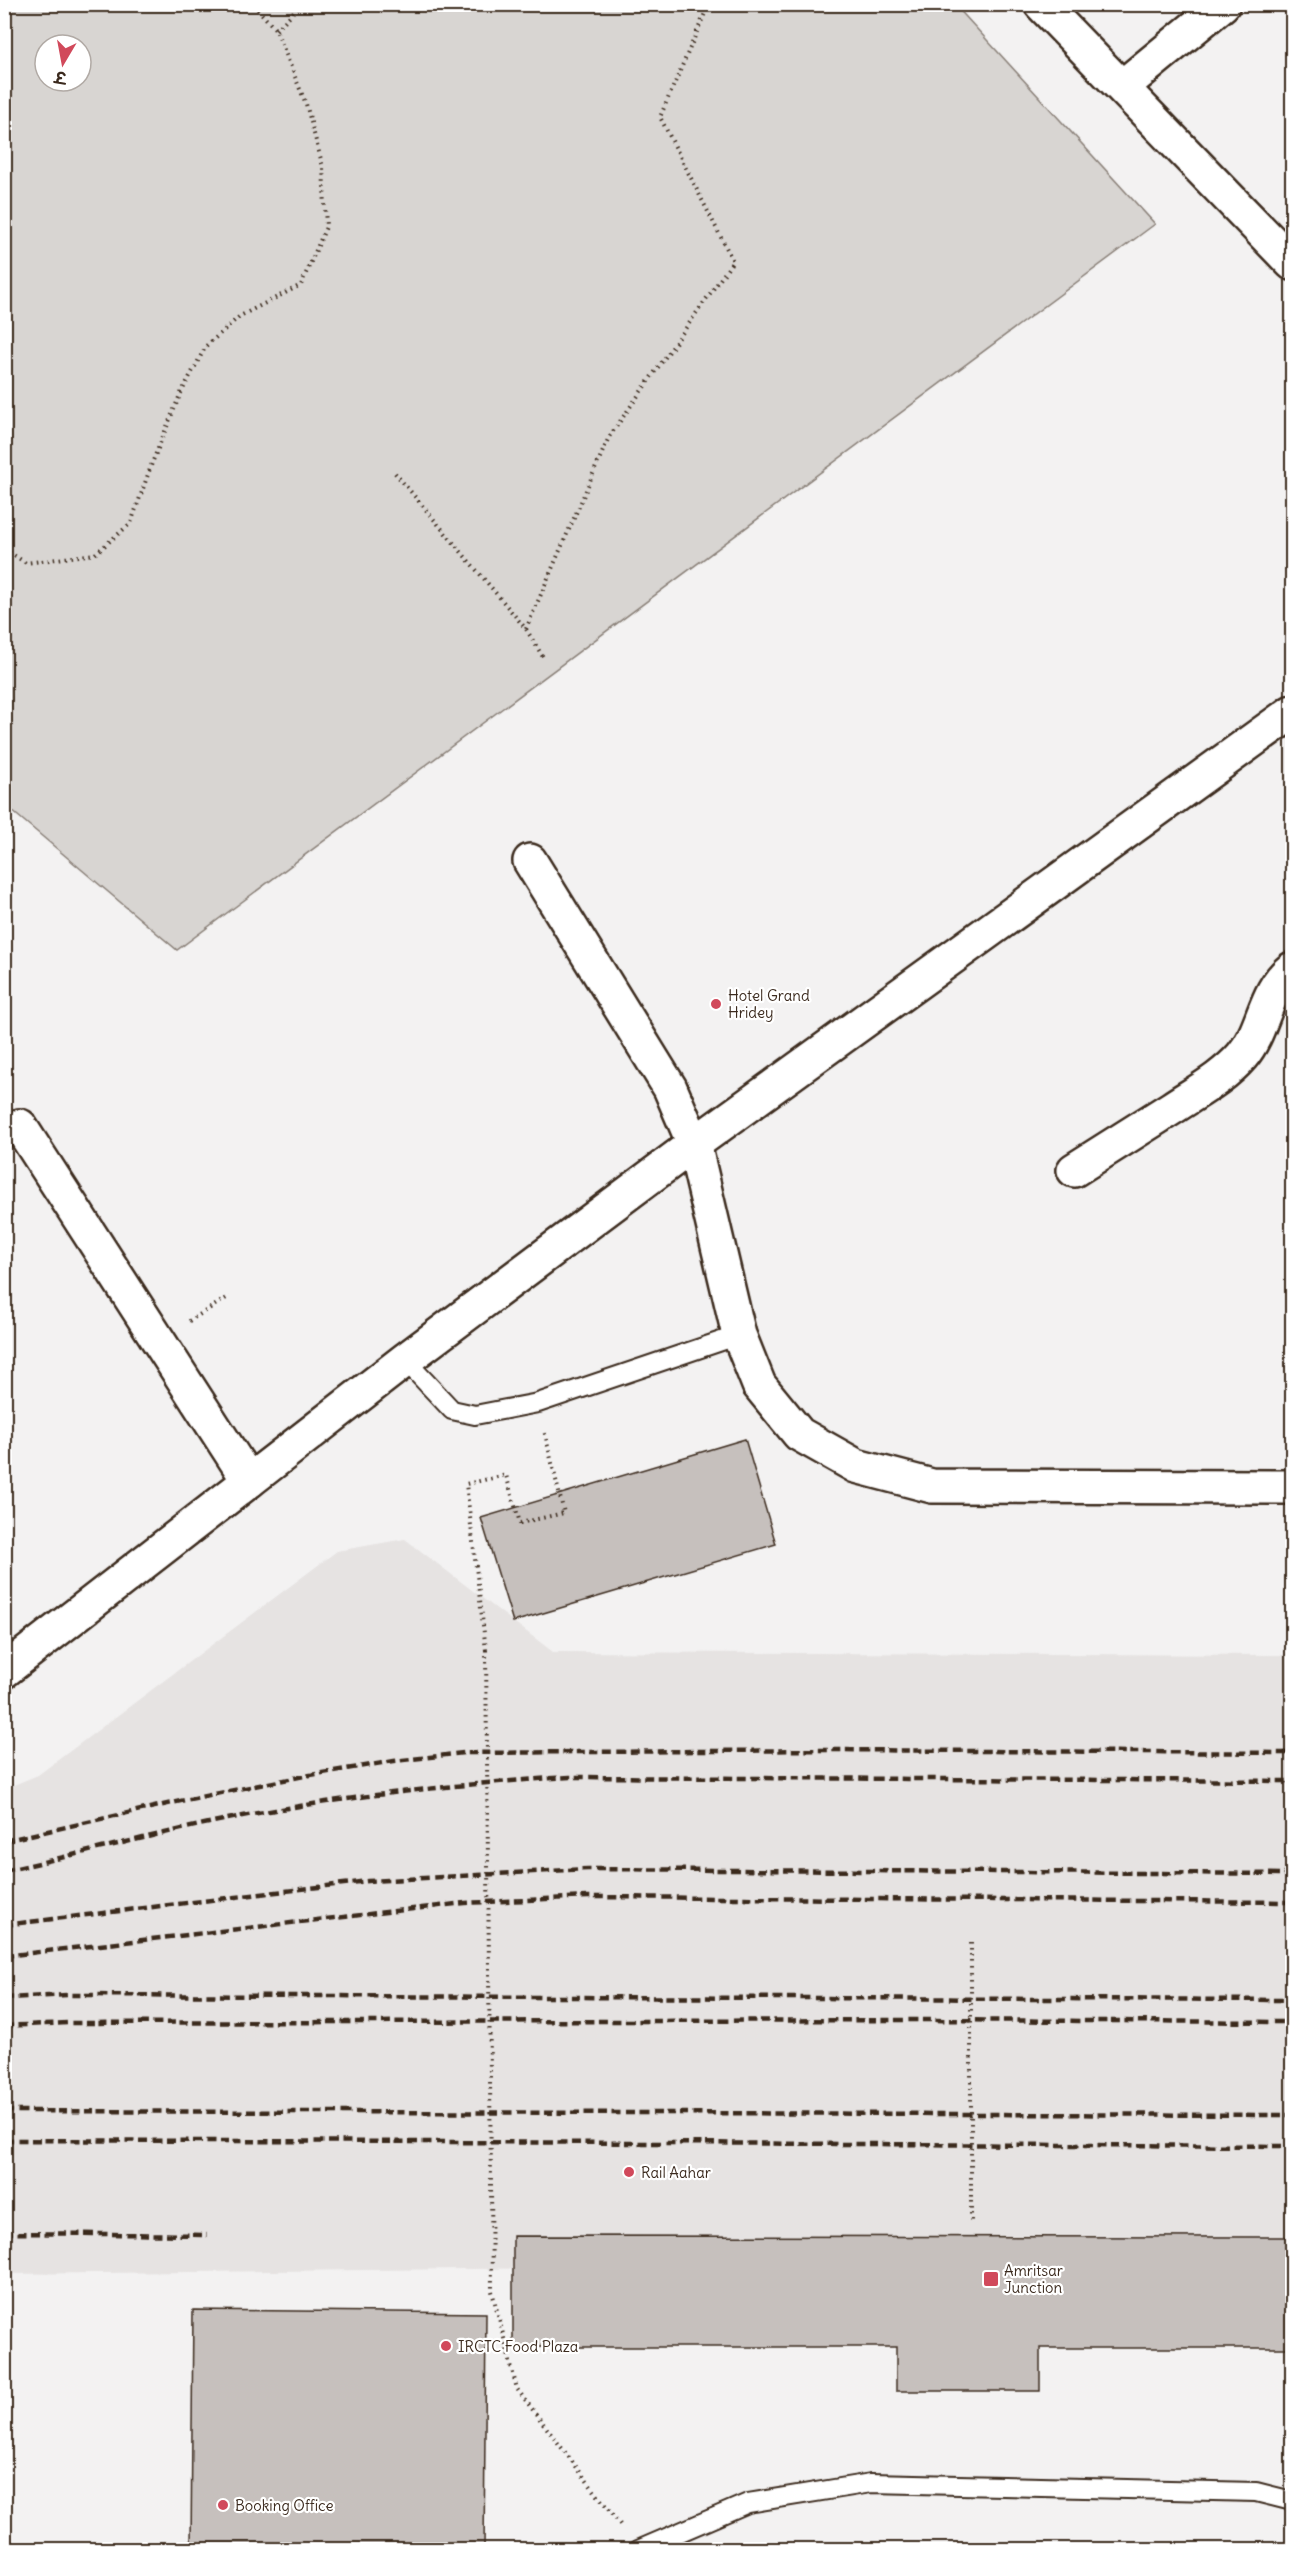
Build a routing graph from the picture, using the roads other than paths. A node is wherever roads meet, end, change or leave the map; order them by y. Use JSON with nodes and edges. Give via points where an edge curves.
{"nodes":[{"id":1,"x":1041,"y":4,"type":"edge"},
{"id":2,"x":1223,"y":4,"type":"edge"},
{"id":3,"x":1122,"y":87,"type":"junction"},
{"id":4,"x":1293,"y":263,"type":"edge"},
{"id":5,"x":1293,"y":712,"type":"edge"},
{"id":6,"x":530,"y":861,"type":"dead end"},
{"id":7,"x":1293,"y":969,"type":"edge"},
{"id":8,"x":20,"y":1126,"type":"dead end"},
{"id":9,"x":694,"y":1144,"type":"junction"},
{"id":10,"x":1074,"y":1170,"type":"dead end"},
{"id":11,"x":739,"y":1335,"type":"junction"},
{"id":12,"x":405,"y":1360,"type":"junction"},
{"id":13,"x":249,"y":1481,"type":"junction"},
{"id":14,"x":1293,"y":1486,"type":"edge"},
{"id":15,"x":4,"y":1671,"type":"edge"},
{"id":16,"x":1293,"y":2501,"type":"edge"},
{"id":17,"x":638,"y":2549,"type":"edge"}],
"edges":[{"from":1,"to":3,"type":"street"},
{"from":2,"to":3,"type":"street"},
{"from":3,"to":4,"type":"street"},
{"from":5,"to":9,"type":"street"},
{"from":6,"to":9,"type":"street","via":[[656,1063]]},
{"from":7,"to":10,"type":"street","via":[[1272,990],[1255,1036],[1220,1077]]},
{"from":8,"to":13,"type":"street"},
{"from":9,"to":11,"type":"street"},
{"from":9,"to":12,"type":"street"},
{"from":11,"to":12,"type":"lane","via":[[538,1403],[476,1416],[452,1410]]},
{"from":11,"to":14,"type":"street","via":[[759,1385],[799,1434],[856,1466],[932,1486]]},
{"from":12,"to":13,"type":"street"},
{"from":13,"to":15,"type":"street"},
{"from":16,"to":17,"type":"lane","via":[[1256,2492],[871,2483],[748,2503]]}]}
